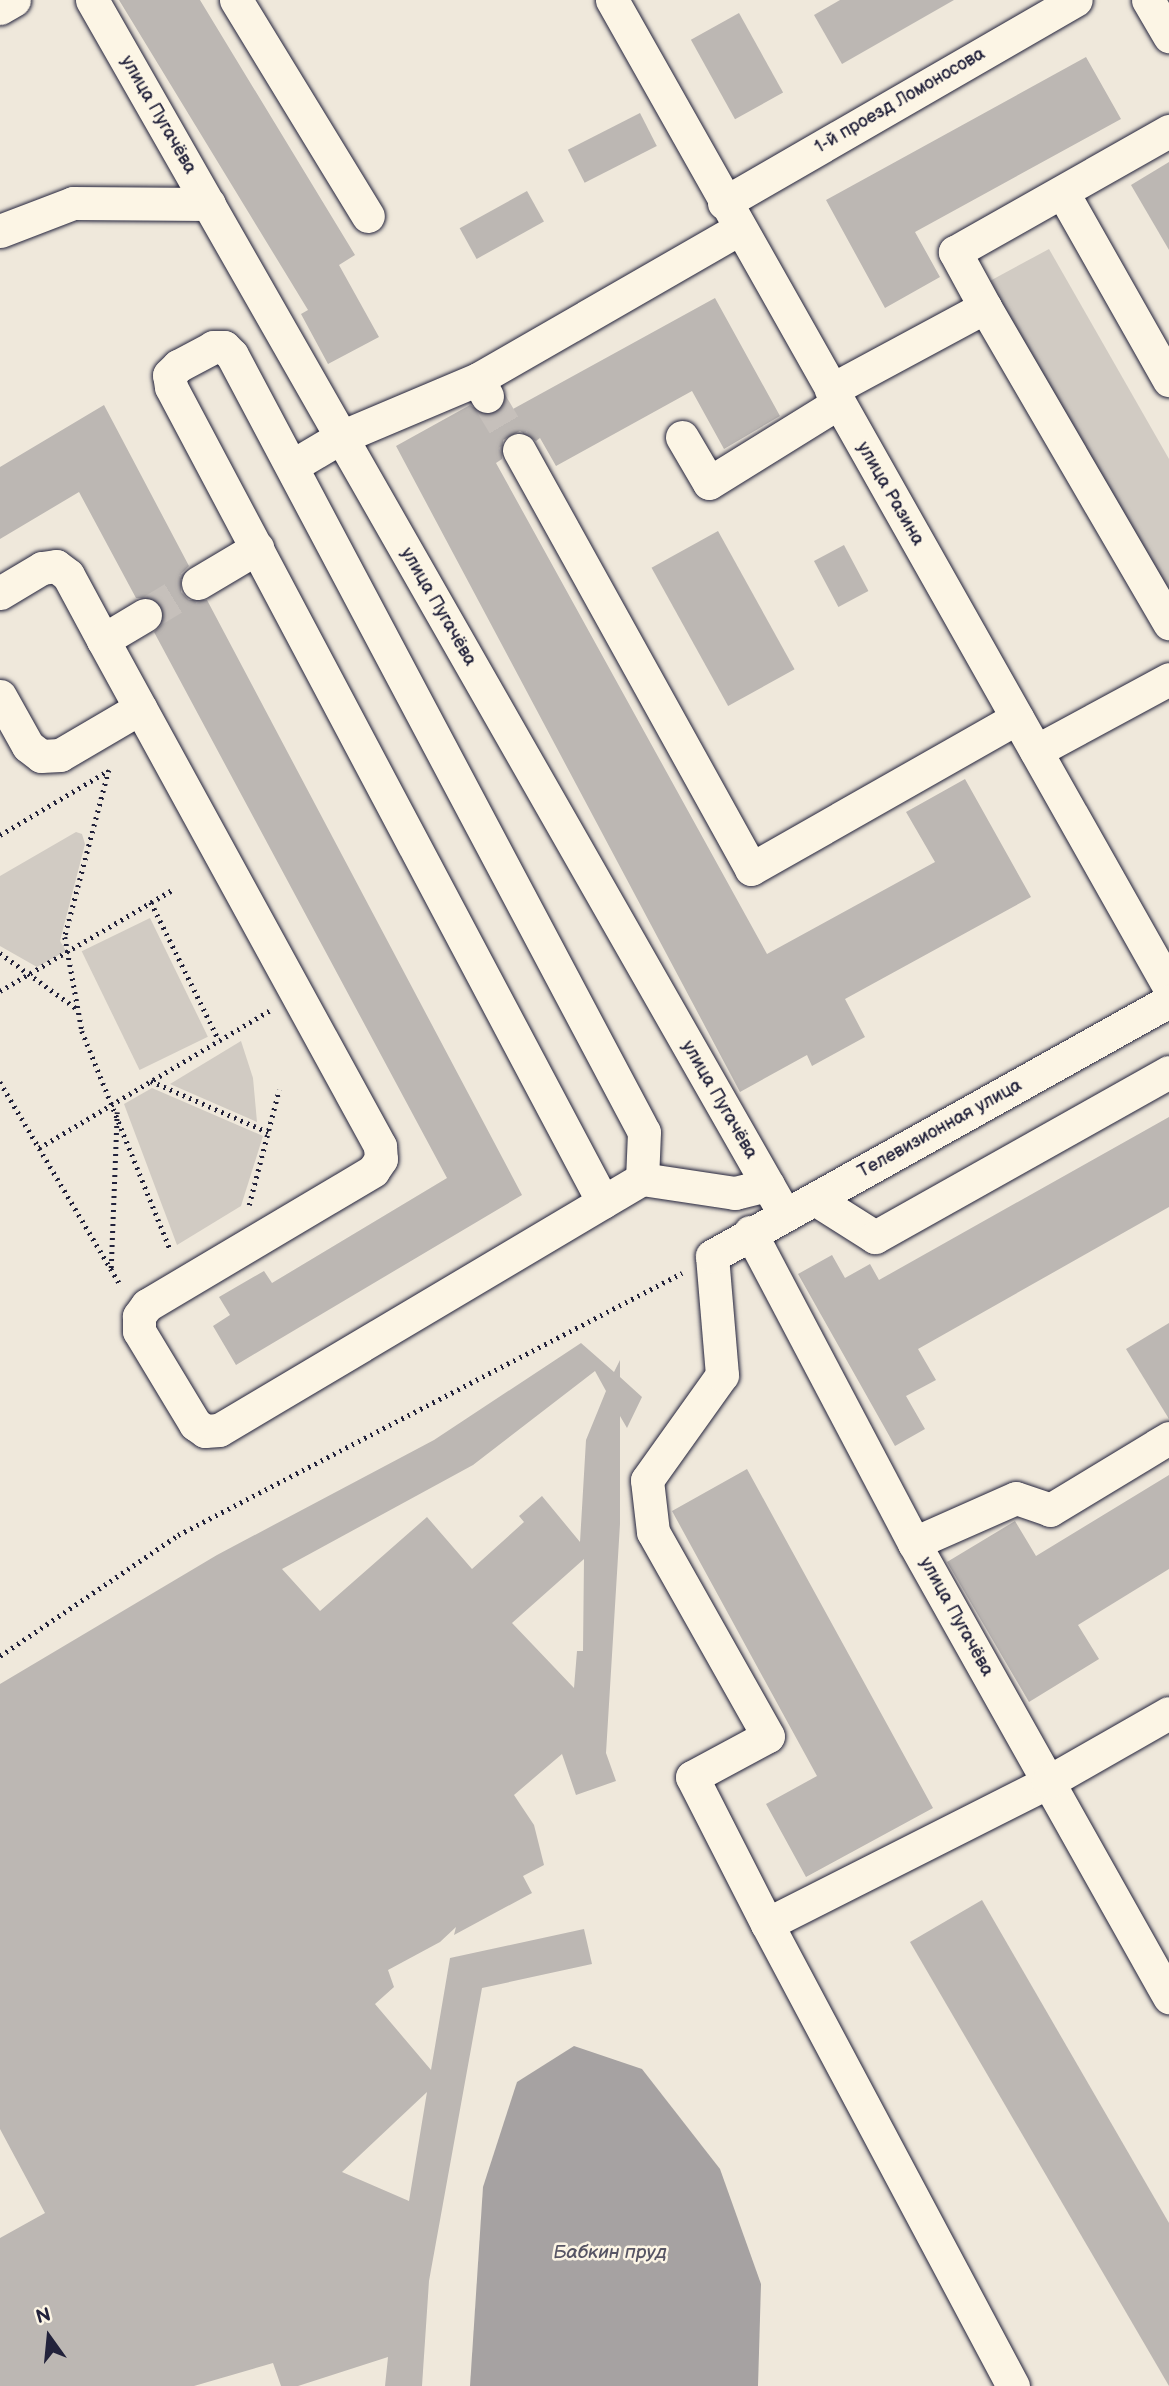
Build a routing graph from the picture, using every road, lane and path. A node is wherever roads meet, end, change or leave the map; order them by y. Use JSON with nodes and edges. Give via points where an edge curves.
{"nodes":[{"id":1,"x":92,"y":0,"type":"edge"},
{"id":2,"x":236,"y":0,"type":"edge"},
{"id":3,"x":612,"y":0,"type":"edge"},
{"id":4,"x":1076,"y":0,"type":"edge"},
{"id":5,"x":1148,"y":0,"type":"edge"},
{"id":6,"x":1169,"y":36,"type":"edge"},
{"id":7,"x":1169,"y":131,"type":"edge"},
{"id":8,"x":1063,"y":193,"type":"junction"},
{"id":9,"x":209,"y":204,"type":"junction"},
{"id":10,"x":368,"y":216,"type":"dead end"},
{"id":11,"x":732,"y":216,"type":"junction"},
{"id":12,"x":0,"y":231,"type":"edge"},
{"id":13,"x":985,"y":307,"type":"junction"},
{"id":14,"x":1169,"y":380,"type":"edge"},
{"id":15,"x":834,"y":396,"type":"junction"},
{"id":16,"x":341,"y":437,"type":"junction"},
{"id":17,"x":682,"y":437,"type":"dead end"},
{"id":18,"x":519,"y":450,"type":"tunnel mouth"},
{"id":19,"x":292,"y":466,"type":"junction"},
{"id":20,"x":257,"y":548,"type":"junction"},
{"id":21,"x":198,"y":583,"type":"tunnel mouth"},
{"id":22,"x":0,"y":593,"type":"edge"},
{"id":23,"x":145,"y":615,"type":"tunnel mouth"},
{"id":24,"x":1169,"y":623,"type":"edge"},
{"id":25,"x":103,"y":639,"type":"junction"},
{"id":26,"x":1169,"y":679,"type":"edge"},
{"id":27,"x":0,"y":696,"type":"edge"},
{"id":28,"x":140,"y":708,"type":"junction"},
{"id":29,"x":1017,"y":718,"type":"junction"},
{"id":30,"x":1036,"y":751,"type":"junction"},
{"id":31,"x":0,"y":835,"type":"edge"},
{"id":32,"x":172,"y":890,"type":"dead end"},
{"id":33,"x":151,"y":902,"type":"junction"},
{"id":34,"x":68,"y":951,"type":"junction"},
{"id":35,"x":0,"y":953,"type":"edge"},
{"id":36,"x":29,"y":974,"type":"junction"},
{"id":37,"x":1169,"y":988,"type":"edge"},
{"id":38,"x":0,"y":991,"type":"edge"},
{"id":39,"x":297,"y":994,"type":"junction"},
{"id":40,"x":1169,"y":1001,"type":"edge"},
{"id":41,"x":78,"y":1009,"type":"junction"},
{"id":42,"x":219,"y":1040,"type":"junction"},
{"id":43,"x":1169,"y":1072,"type":"edge"},
{"id":44,"x":151,"y":1081,"type":"junction"},
{"id":45,"x":0,"y":1082,"type":"edge"},
{"id":46,"x":279,"y":1090,"type":"dead end"},
{"id":47,"x":114,"y":1103,"type":"junction"},
{"id":48,"x":117,"y":1110,"type":"junction"},
{"id":49,"x":268,"y":1132,"type":"junction"},
{"id":50,"x":39,"y":1147,"type":"junction"},
{"id":51,"x":642,"y":1179,"type":"junction"},
{"id":52,"x":768,"y":1185,"type":"junction"},
{"id":53,"x":815,"y":1199,"type":"junction"},
{"id":54,"x":603,"y":1202,"type":"junction"},
{"id":55,"x":249,"y":1205,"type":"dead end"},
{"id":56,"x":785,"y":1214,"type":"junction"},
{"id":57,"x":750,"y":1232,"type":"junction"},
{"id":58,"x":171,"y":1251,"type":"dead end"},
{"id":59,"x":712,"y":1256,"type":"junction"},
{"id":60,"x":111,"y":1269,"type":"junction"},
{"id":61,"x":139,"y":1315,"type":"junction"},
{"id":62,"x":1169,"y":1438,"type":"edge"},
{"id":63,"x":914,"y":1544,"type":"junction"},
{"id":64,"x":0,"y":1656,"type":"edge"},
{"id":65,"x":1169,"y":1713,"type":"edge"},
{"id":66,"x":1048,"y":1782,"type":"junction"},
{"id":67,"x":767,"y":1924,"type":"junction"},
{"id":68,"x":1169,"y":1997,"type":"edge"},
{"id":69,"x":1013,"y":2386,"type":"edge"}],
"edges":[{"from":1,"to":9,"type":"street","name":"улица Пугачёва"},
{"from":2,"to":10,"type":"street"},
{"from":3,"to":11,"type":"street","name":"улица Разина"},
{"from":4,"to":11,"type":"street","name":"1-й проезд Ломоносова"},
{"from":5,"to":6,"type":"street"},
{"from":7,"to":8,"type":"street"},
{"from":8,"to":13,"type":"street","via":[[955,251]]},
{"from":8,"to":14,"type":"street"},
{"from":9,"to":12,"type":"street","via":[[74,203]]},
{"from":9,"to":16,"type":"street","name":"улица Пугачёва"},
{"from":11,"to":15,"type":"street","name":"улица Разина"},
{"from":11,"to":16,"type":"street","name":"1-й проезд Ломоносова","via":[[482,388]]},
{"from":13,"to":15,"type":"street"},
{"from":13,"to":24,"type":"street"},
{"from":15,"to":17,"type":"street","via":[[709,483]]},
{"from":15,"to":29,"type":"street","name":"улица Разина"},
{"from":16,"to":19,"type":"street","name":"1-й проезд Ломоносова"},
{"from":16,"to":52,"type":"street","name":"улица Пугачёва"},
{"from":18,"to":29,"type":"street","via":[[751,869]]},
{"from":19,"to":20,"type":"street","via":[[224,347],[213,347],[169,375],[171,387]]},
{"from":19,"to":51,"type":"street","via":[[644,1132]]},
{"from":20,"to":21,"type":"street"},
{"from":20,"to":54,"type":"street"},
{"from":22,"to":25,"type":"street","via":[[42,568],[56,566],[68,575]]},
{"from":23,"to":25,"type":"street"},
{"from":25,"to":28,"type":"street"},
{"from":26,"to":30,"type":"street"},
{"from":27,"to":28,"type":"street","via":[[28,746],[41,756],[61,755]]},
{"from":28,"to":39,"type":"street"},
{"from":29,"to":30,"type":"street","name":"улица Разина"},
{"from":30,"to":37,"type":"street","name":"улица Разина"},
{"from":31,"to":34,"type":"path","via":[[108,770],[65,937]]},
{"from":32,"to":33,"type":"path"},
{"from":33,"to":34,"type":"path"},
{"from":33,"to":42,"type":"path"},
{"from":34,"to":36,"type":"path"},
{"from":34,"to":41,"type":"path"},
{"from":35,"to":36,"type":"path"},
{"from":36,"to":38,"type":"path"},
{"from":36,"to":41,"type":"path"},
{"from":39,"to":42,"type":"path"},
{"from":39,"to":61,"type":"street","via":[[380,1146],[381,1159],[373,1171],[146,1305]]},
{"from":40,"to":53,"type":"street","name":"Телевизионная улица"},
{"from":41,"to":47,"type":"path","via":[[82,1031]]},
{"from":42,"to":44,"type":"path"},
{"from":43,"to":53,"type":"street","via":[[875,1237]]},
{"from":44,"to":47,"type":"path"},
{"from":44,"to":49,"type":"path"},
{"from":45,"to":50,"type":"path"},
{"from":46,"to":49,"type":"path"},
{"from":47,"to":48,"type":"path"},
{"from":47,"to":50,"type":"path"},
{"from":48,"to":58,"type":"path"},
{"from":48,"to":60,"type":"path"},
{"from":49,"to":55,"type":"path"},
{"from":50,"to":60,"type":"path"},
{"from":51,"to":52,"type":"street","via":[[735,1193]]},
{"from":51,"to":54,"type":"street"},
{"from":52,"to":56,"type":"street","name":"улица Пугачёва"},
{"from":53,"to":56,"type":"street","name":"Телевизионная улица"},
{"from":54,"to":61,"type":"street","via":[[219,1430],[205,1431],[195,1424],[139,1331]]},
{"from":56,"to":57,"type":"street","name":"Телевизионная улица"},
{"from":57,"to":59,"type":"street","name":"Телевизионная улица"},
{"from":57,"to":63,"type":"street","name":"улица Пугачёва"},
{"from":59,"to":64,"type":"path","via":[[178,1535]]},
{"from":59,"to":67,"type":"street","via":[[722,1375],[647,1480],[653,1532],[768,1736],[692,1777]]},
{"from":60,"to":61,"type":"path"},
{"from":62,"to":63,"type":"street","via":[[1051,1510],[1016,1497]]},
{"from":63,"to":66,"type":"street","name":"улица Пугачёва"},
{"from":65,"to":66,"type":"street"},
{"from":66,"to":67,"type":"street"},
{"from":66,"to":68,"type":"street","name":"улица Пугачёва"},
{"from":67,"to":69,"type":"street"}]}
